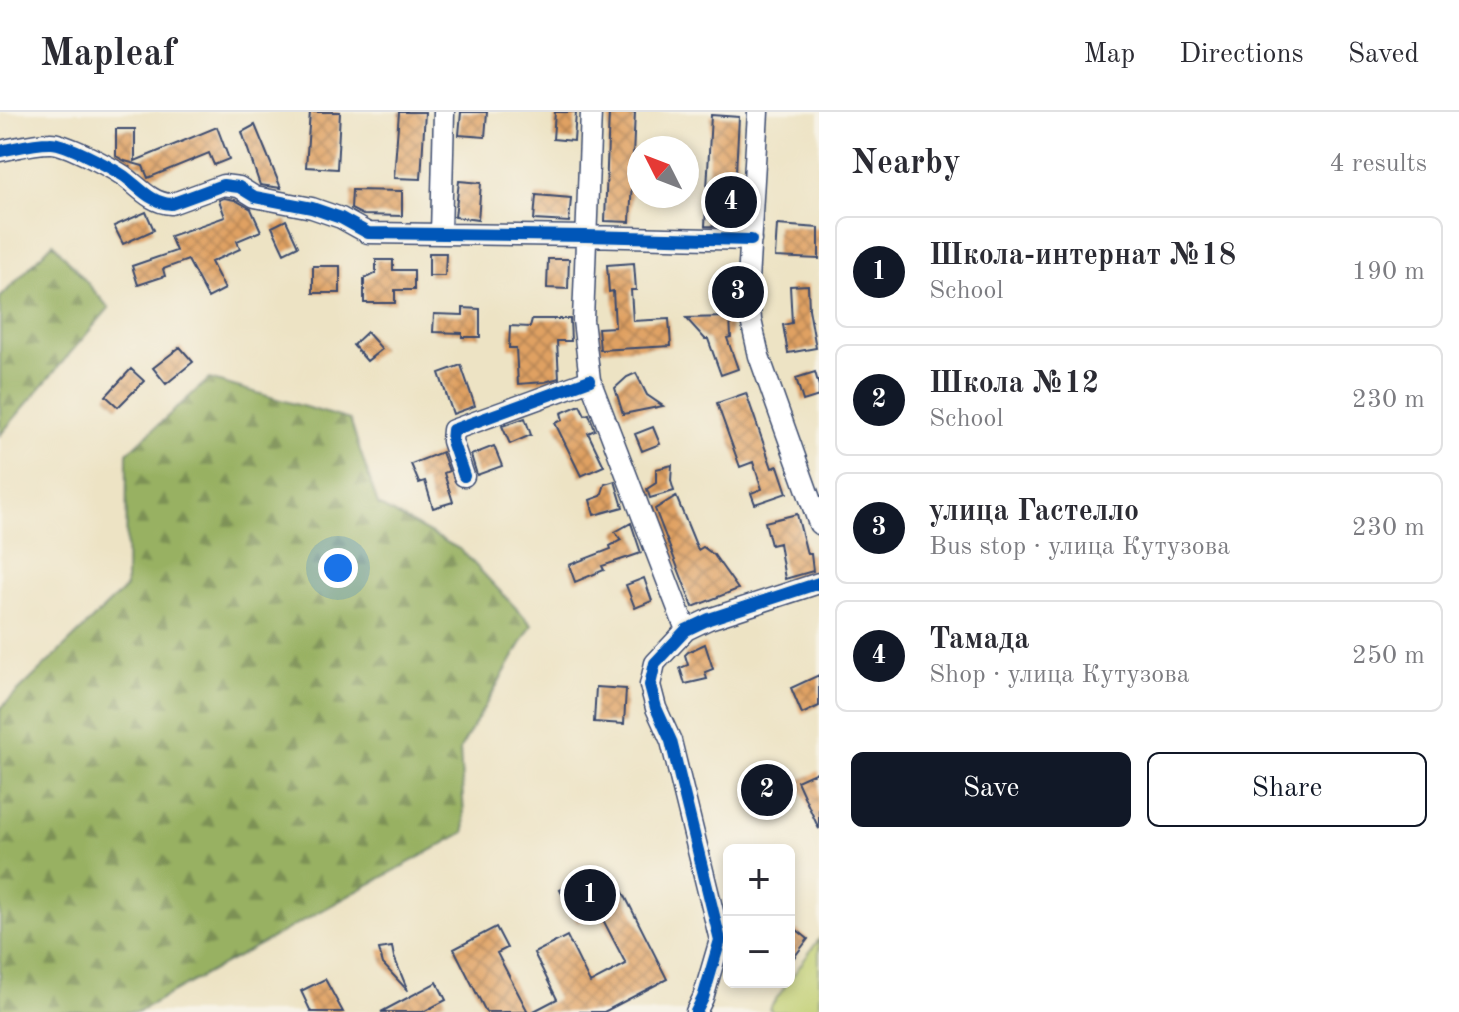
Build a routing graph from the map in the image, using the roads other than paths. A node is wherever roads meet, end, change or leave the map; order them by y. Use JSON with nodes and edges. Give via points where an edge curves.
{"nodes":[{"id":1,"x":444,"y":112,"type":"edge"},
{"id":2,"x":591,"y":112,"type":"edge"},
{"id":3,"x":758,"y":112,"type":"edge"},
{"id":4,"x":0,"y":151,"type":"edge"},
{"id":5,"x":441,"y":234,"type":"junction"},
{"id":6,"x":585,"y":236,"type":"junction"},
{"id":7,"x":751,"y":240,"type":"junction"},
{"id":8,"x":590,"y":380,"type":"junction"},
{"id":9,"x":464,"y":476,"type":"dead end"},
{"id":10,"x":819,"y":524,"type":"edge"},
{"id":11,"x":819,"y":583,"type":"edge"},
{"id":12,"x":686,"y":630,"type":"junction"},
{"id":13,"x":699,"y":1005,"type":"edge"}],
"edges":[{"from":1,"to":5,"type":"street"},
{"from":2,"to":6,"type":"street"},
{"from":3,"to":7,"type":"street"},
{"from":4,"to":5,"type":"street","via":[[61,144],[162,203],[223,185],[312,208],[368,233]]},
{"from":5,"to":6,"type":"street"},
{"from":6,"to":7,"type":"street"},
{"from":6,"to":8,"type":"street","via":[[583,320]]},
{"from":7,"to":10,"type":"street","via":[[748,281],[759,356]]},
{"from":8,"to":9,"type":"street","via":[[453,430]]},
{"from":8,"to":12,"type":"street"},
{"from":11,"to":12,"type":"street"},
{"from":12,"to":13,"type":"street","via":[[655,663],[650,685],[671,741],[720,940]]}]}
